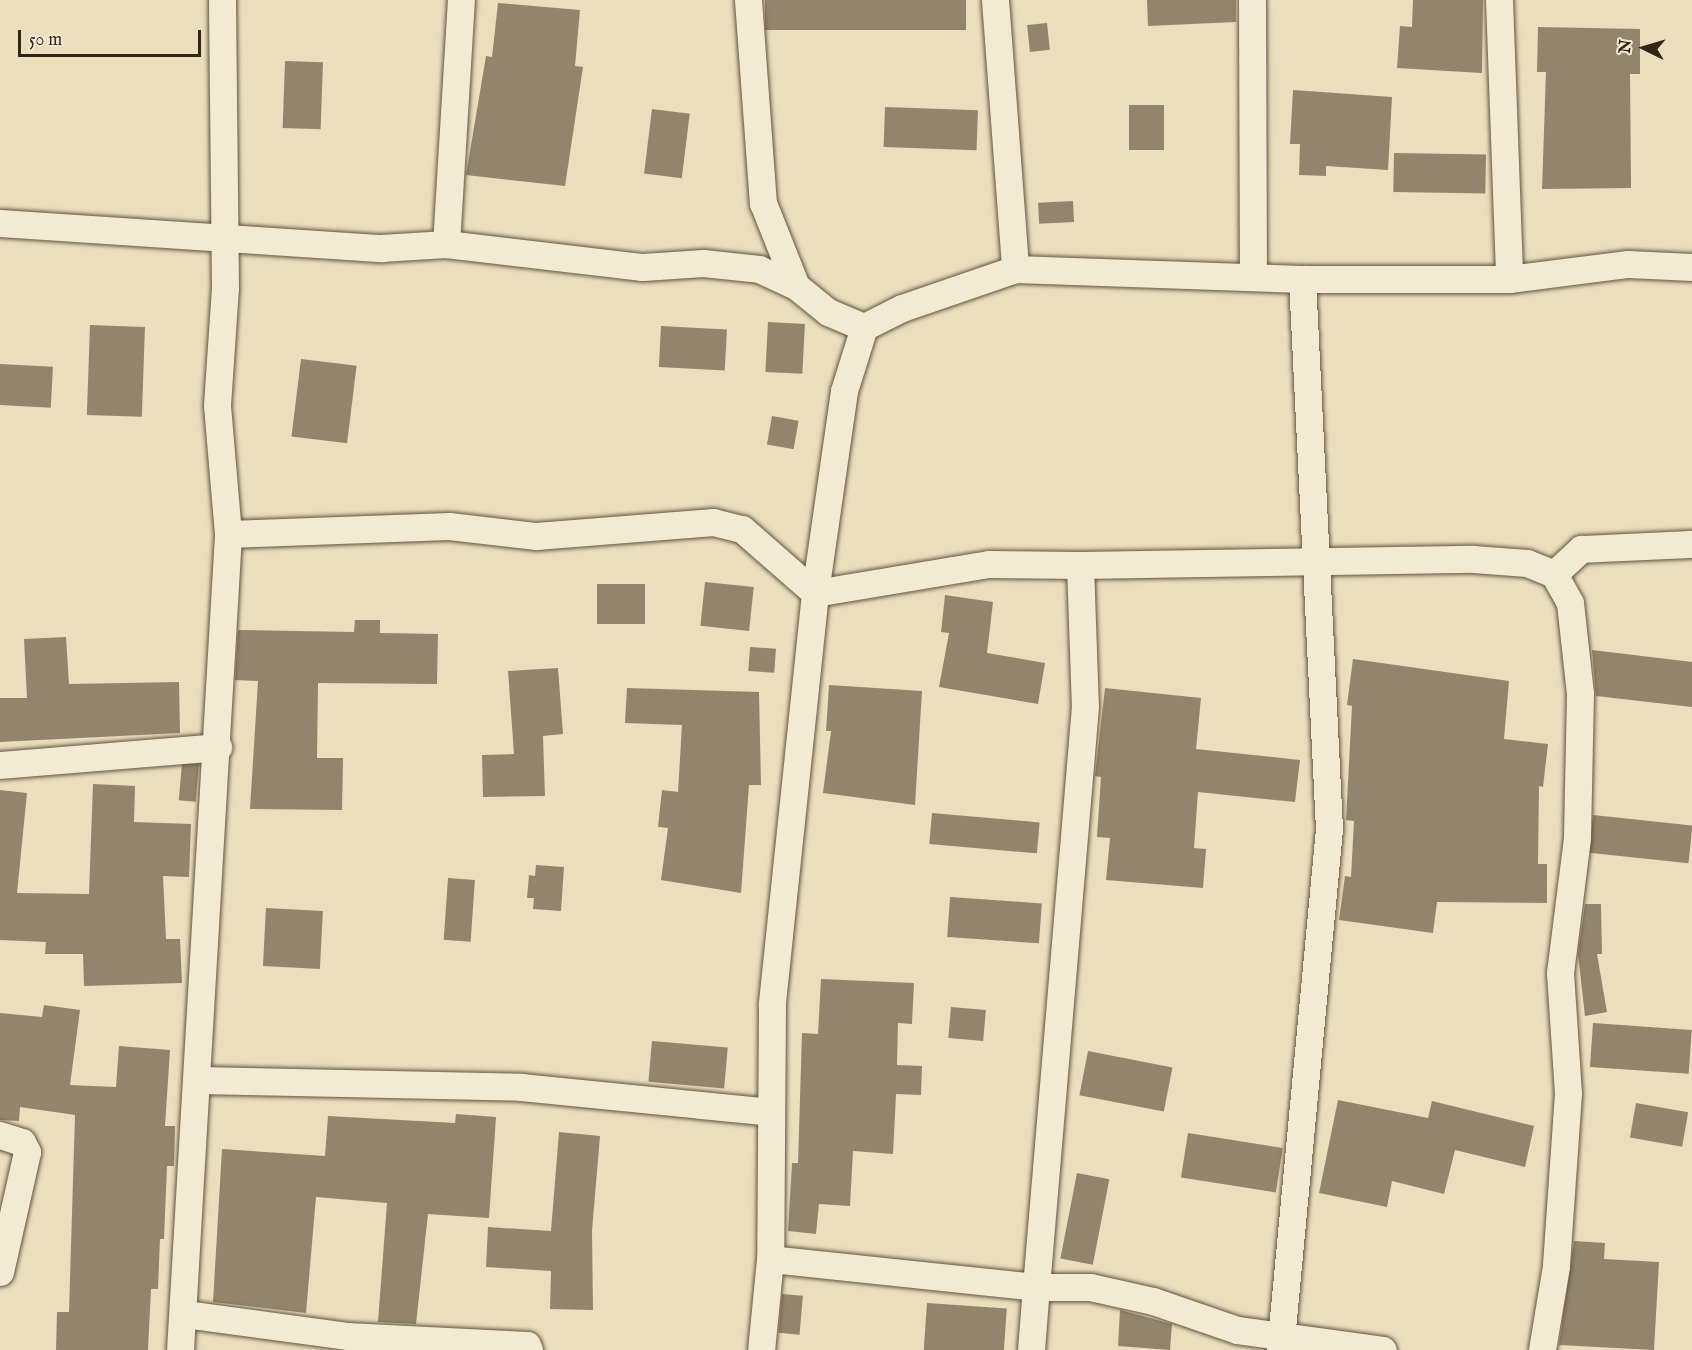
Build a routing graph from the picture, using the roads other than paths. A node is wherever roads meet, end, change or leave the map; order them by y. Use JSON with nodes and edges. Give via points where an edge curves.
{"nodes":[{"id":1,"x":222,"y":0,"type":"edge"},
{"id":2,"x":461,"y":0,"type":"edge"},
{"id":3,"x":748,"y":0,"type":"edge"},
{"id":4,"x":995,"y":0,"type":"edge"},
{"id":5,"x":1252,"y":0,"type":"edge"},
{"id":6,"x":1499,"y":0,"type":"edge"},
{"id":7,"x":0,"y":223,"type":"edge"},
{"id":8,"x":224,"y":240,"type":"junction"},
{"id":9,"x":446,"y":244,"type":"junction"},
{"id":10,"x":1692,"y":267,"type":"edge"},
{"id":11,"x":1015,"y":269,"type":"junction"},
{"id":12,"x":1253,"y":275,"type":"junction"},
{"id":13,"x":1302,"y":279,"type":"junction"},
{"id":14,"x":1509,"y":279,"type":"junction"},
{"id":15,"x":796,"y":286,"type":"junction"},
{"id":16,"x":864,"y":327,"type":"junction"},
{"id":17,"x":228,"y":534,"type":"junction"},
{"id":18,"x":1692,"y":544,"type":"edge"},
{"id":19,"x":1313,"y":561,"type":"junction"},
{"id":20,"x":1080,"y":565,"type":"junction"},
{"id":21,"x":1554,"y":573,"type":"junction"},
{"id":22,"x":815,"y":593,"type":"junction"},
{"id":23,"x":218,"y":747,"type":"junction"},
{"id":24,"x":0,"y":765,"type":"edge"},
{"id":25,"x":199,"y":1080,"type":"junction"},
{"id":26,"x":771,"y":1112,"type":"junction"},
{"id":27,"x":0,"y":1135,"type":"edge"},
{"id":28,"x":770,"y":1259,"type":"junction"},
{"id":29,"x":0,"y":1272,"type":"edge"},
{"id":30,"x":1036,"y":1287,"type":"junction"},
{"id":31,"x":185,"y":1314,"type":"junction"},
{"id":32,"x":1281,"y":1344,"type":"edge"},
{"id":33,"x":180,"y":1350,"type":"edge"},
{"id":34,"x":528,"y":1350,"type":"edge"},
{"id":35,"x":761,"y":1350,"type":"edge"},
{"id":36,"x":1031,"y":1350,"type":"edge"},
{"id":37,"x":1383,"y":1350,"type":"edge"},
{"id":38,"x":1542,"y":1350,"type":"edge"}],
"edges":[{"from":1,"to":8,"type":"street"},
{"from":2,"to":9,"type":"street"},
{"from":3,"to":15,"type":"street","via":[[763,204]]},
{"from":4,"to":11,"type":"street"},
{"from":5,"to":12,"type":"street"},
{"from":6,"to":14,"type":"street"},
{"from":7,"to":8,"type":"street"},
{"from":8,"to":9,"type":"street","via":[[381,248]]},
{"from":8,"to":17,"type":"street","via":[[225,312],[217,405]]},
{"from":9,"to":15,"type":"street","via":[[643,267],[703,263],[759,268]]},
{"from":10,"to":14,"type":"street","via":[[1628,264]]},
{"from":11,"to":12,"type":"street"},
{"from":11,"to":16,"type":"street","via":[[902,308]]},
{"from":12,"to":13,"type":"street"},
{"from":13,"to":14,"type":"street"},
{"from":13,"to":19,"type":"street"},
{"from":15,"to":16,"type":"street","via":[[828,312]]},
{"from":16,"to":22,"type":"street","via":[[843,391]]},
{"from":17,"to":22,"type":"street","via":[[449,526],[536,536],[712,522],[742,529]]},
{"from":17,"to":23,"type":"street"},
{"from":18,"to":21,"type":"street","via":[[1581,549]]},
{"from":19,"to":20,"type":"street"},
{"from":19,"to":21,"type":"street","via":[[1473,559],[1527,563]]},
{"from":19,"to":32,"type":"street","via":[[1329,830]]},
{"from":20,"to":22,"type":"street","via":[[989,564]]},
{"from":20,"to":30,"type":"street","via":[[1085,706]]},
{"from":21,"to":38,"type":"street","via":[[1570,603],[1581,693],[1577,838],[1560,973],[1568,1093],[1556,1266]]},
{"from":22,"to":26,"type":"street","via":[[800,769],[772,1004]]},
{"from":23,"to":24,"type":"street"},
{"from":23,"to":25,"type":"street","via":[[202,931]]},
{"from":25,"to":26,"type":"street","via":[[521,1087]]},
{"from":25,"to":31,"type":"street"},
{"from":26,"to":28,"type":"street"},
{"from":27,"to":29,"type":"street","via":[[22,1142],[27,1152]]},
{"from":28,"to":30,"type":"street"},
{"from":28,"to":35,"type":"street"},
{"from":30,"to":32,"type":"street","via":[[1090,1287],[1153,1301]]},
{"from":30,"to":36,"type":"street"},
{"from":31,"to":33,"type":"street"},
{"from":31,"to":34,"type":"street","via":[[347,1336],[527,1345]]},
{"from":32,"to":37,"type":"street"}]}
